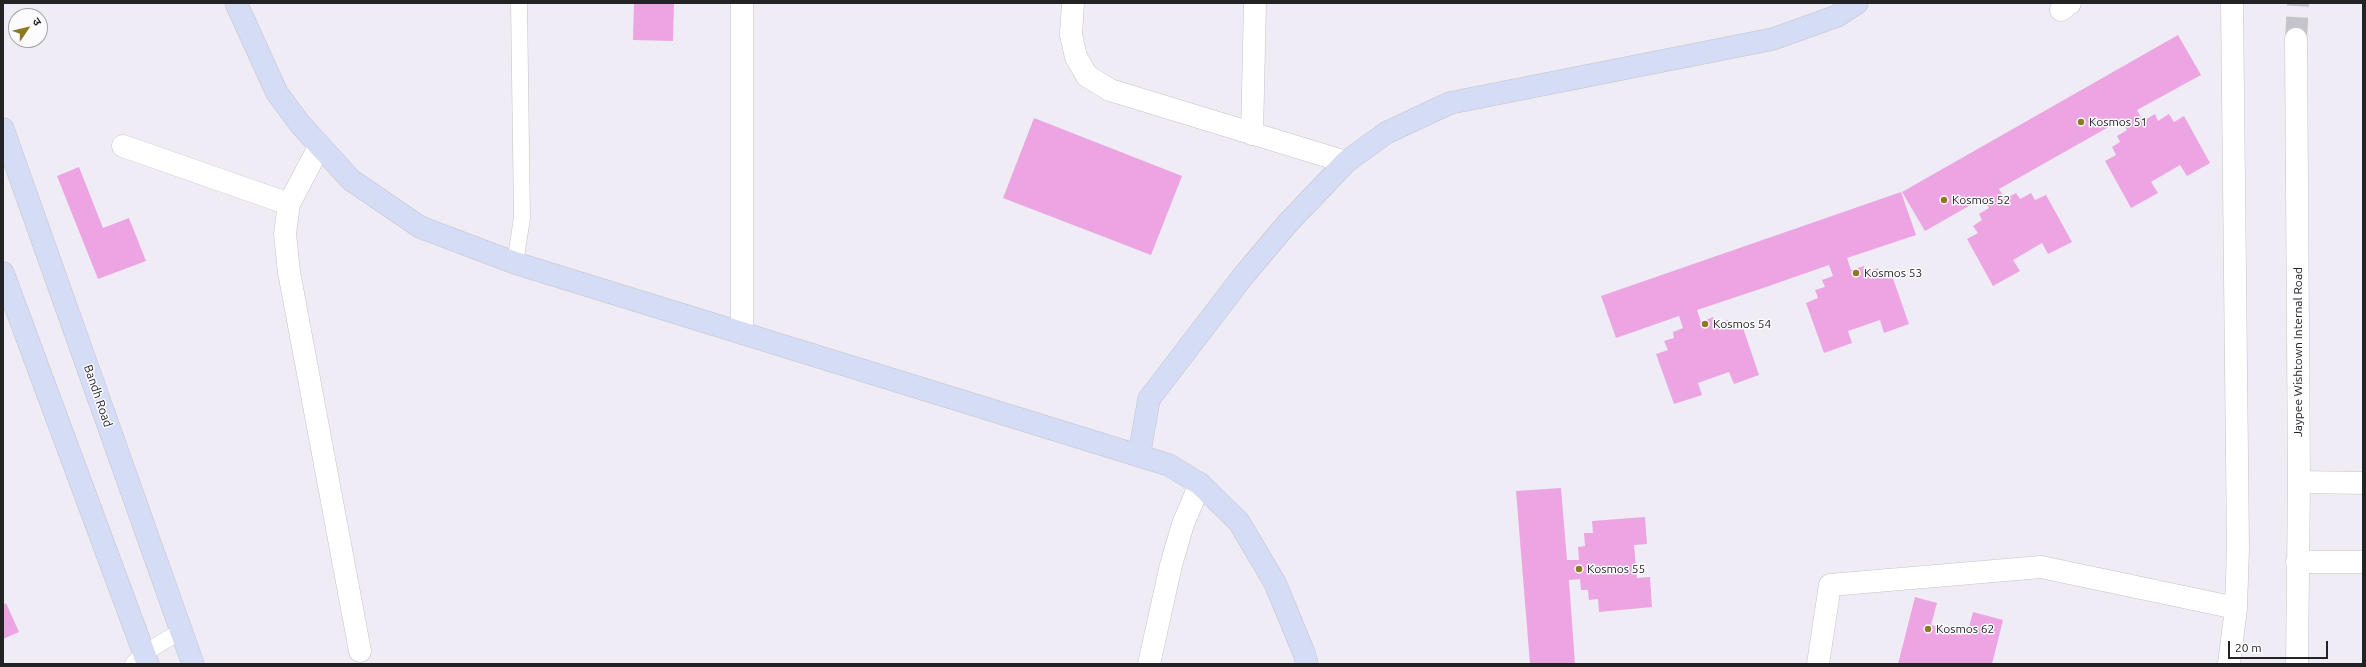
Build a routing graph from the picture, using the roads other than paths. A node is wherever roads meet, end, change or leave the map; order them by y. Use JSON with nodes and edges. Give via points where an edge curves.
{"nodes":[{"id":1,"x":236,"y":3,"type":"edge"},
{"id":2,"x":519,"y":3,"type":"edge"},
{"id":3,"x":742,"y":3,"type":"edge"},
{"id":4,"x":1073,"y":3,"type":"edge"},
{"id":5,"x":1255,"y":3,"type":"edge"},
{"id":6,"x":1857,"y":3,"type":"edge"},
{"id":7,"x":2232,"y":3,"type":"edge"},
{"id":8,"x":2296,"y":39,"type":"tunnel mouth"},
{"id":9,"x":3,"y":129,"type":"edge"},
{"id":10,"x":1252,"y":134,"type":"junction"},
{"id":11,"x":123,"y":146,"type":"dead end"},
{"id":12,"x":320,"y":147,"type":"junction"},
{"id":13,"x":1346,"y":162,"type":"junction"},
{"id":14,"x":289,"y":204,"type":"junction"},
{"id":15,"x":515,"y":263,"type":"junction"},
{"id":16,"x":3,"y":273,"type":"edge"},
{"id":17,"x":742,"y":333,"type":"junction"},
{"id":18,"x":1139,"y":456,"type":"junction"},
{"id":19,"x":2298,"y":482,"type":"junction"},
{"id":20,"x":2363,"y":482,"type":"edge"},
{"id":21,"x":1200,"y":484,"type":"junction"},
{"id":22,"x":2297,"y":562,"type":"junction"},
{"id":23,"x":2363,"y":562,"type":"edge"},
{"id":24,"x":2236,"y":608,"type":"junction"},
{"id":25,"x":181,"y":631,"type":"junction"},
{"id":26,"x":360,"y":651,"type":"dead end"},
{"id":27,"x":141,"y":660,"type":"edge"},
{"id":28,"x":193,"y":664,"type":"edge"},
{"id":29,"x":1149,"y":664,"type":"edge"},
{"id":30,"x":1307,"y":664,"type":"edge"},
{"id":31,"x":1818,"y":664,"type":"edge"},
{"id":32,"x":2229,"y":664,"type":"edge"},
{"id":33,"x":2297,"y":664,"type":"edge"}],
"edges":[{"from":1,"to":12,"type":"street","via":[[277,93]]},
{"from":2,"to":15,"type":"lane","via":[[522,218]]},
{"from":3,"to":17,"type":"street"},
{"from":4,"to":10,"type":"street","via":[[1071,35],[1076,57],[1087,76],[1110,90]]},
{"from":5,"to":10,"type":"street"},
{"from":6,"to":13,"type":"street","via":[[1837,16],[1773,38],[1450,103],[1386,133]]},
{"from":7,"to":24,"type":"street","via":[[2238,548]]},
{"from":8,"to":19,"type":"street","name":"Jaypee Wishtown Internal Road"},
{"from":9,"to":25,"type":"street","name":"Bandh Road"},
{"from":10,"to":13,"type":"street"},
{"from":11,"to":14,"type":"street"},
{"from":12,"to":14,"type":"street"},
{"from":12,"to":15,"type":"street","via":[[351,180],[420,227]]},
{"from":13,"to":18,"type":"street","via":[[1244,274],[1149,399]]},
{"from":14,"to":26,"type":"street","via":[[285,234],[289,272]]},
{"from":15,"to":17,"type":"street"},
{"from":16,"to":27,"type":"street"},
{"from":17,"to":18,"type":"street"},
{"from":18,"to":21,"type":"street","via":[[1169,465]]},
{"from":19,"to":20,"type":"street"},
{"from":19,"to":22,"type":"street","name":"Jaypee Wishtown Internal Road"},
{"from":21,"to":29,"type":"street","via":[[1183,524],[1171,565]]},
{"from":21,"to":30,"type":"street","via":[[1239,522],[1276,583]]},
{"from":22,"to":23,"type":"street"},
{"from":22,"to":33,"type":"street","name":"Jaypee Wishtown Internal Road"},
{"from":24,"to":31,"type":"street","via":[[2042,567],[1830,585]]},
{"from":24,"to":32,"type":"street"},
{"from":25,"to":27,"type":"lane"},
{"from":25,"to":28,"type":"street","name":"Bandh Road"}]}
